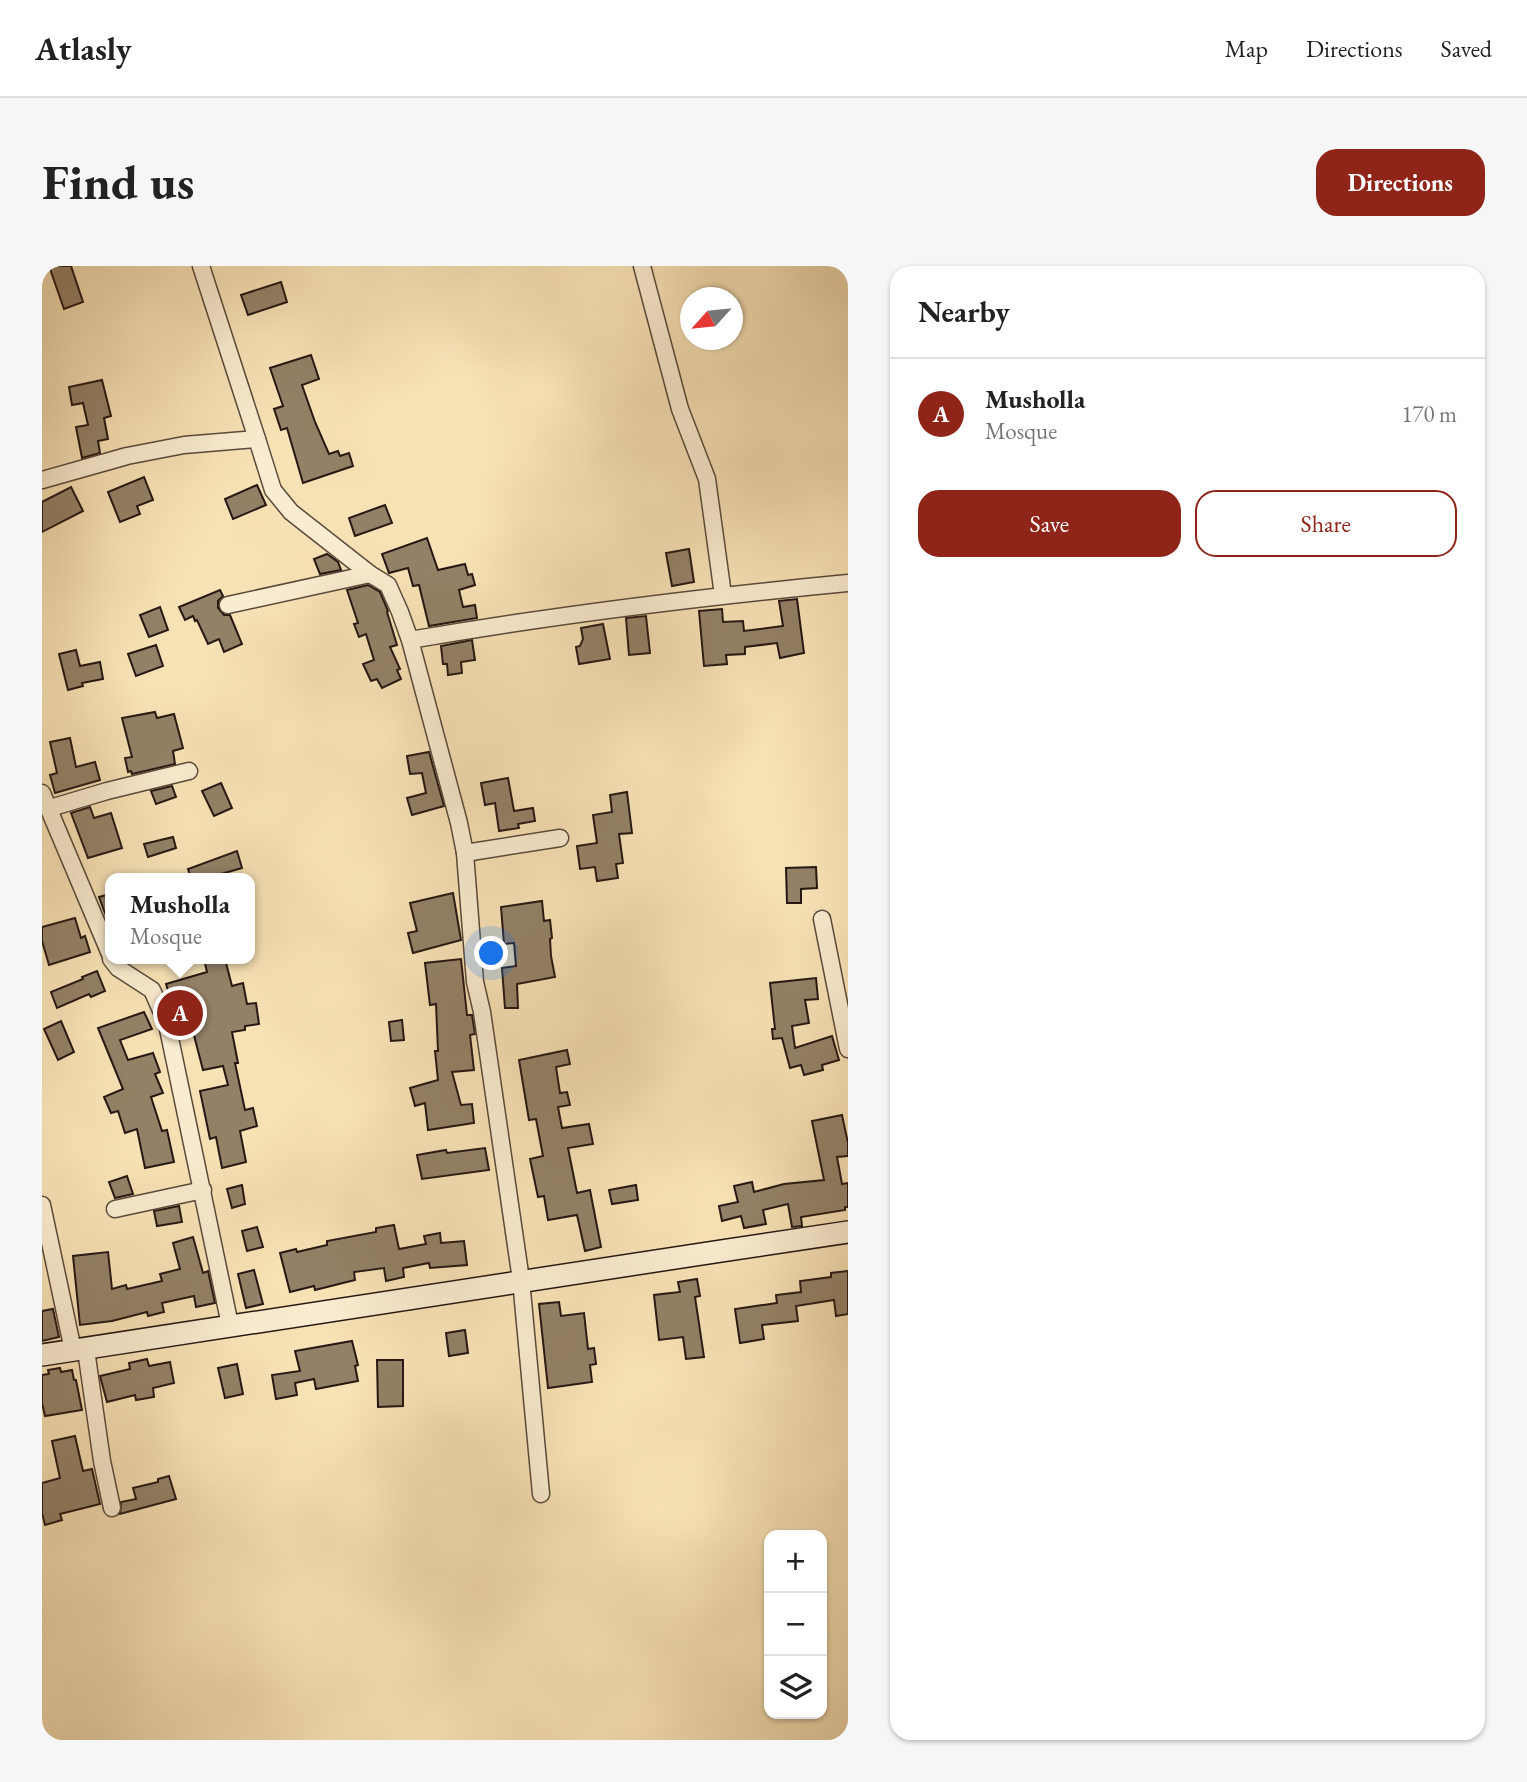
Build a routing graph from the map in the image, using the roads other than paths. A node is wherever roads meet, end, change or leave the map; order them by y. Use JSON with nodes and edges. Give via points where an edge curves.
{"nodes":[{"id":1,"x":201,"y":266,"type":"edge"},
{"id":2,"x":642,"y":266,"type":"edge"},
{"id":3,"x":257,"y":439,"type":"junction"},
{"id":4,"x":42,"y":480,"type":"edge"},
{"id":5,"x":370,"y":574,"type":"junction"},
{"id":6,"x":848,"y":583,"type":"edge"},
{"id":7,"x":723,"y":595,"type":"junction"},
{"id":8,"x":228,"y":605,"type":"dead end"},
{"id":9,"x":410,"y":640,"type":"junction"},
{"id":10,"x":189,"y":771,"type":"dead end"},
{"id":11,"x":42,"y":793,"type":"edge"},
{"id":12,"x":51,"y":808,"type":"junction"},
{"id":13,"x":561,"y":838,"type":"dead end"},
{"id":14,"x":465,"y":853,"type":"junction"},
{"id":15,"x":822,"y":919,"type":"dead end"},
{"id":16,"x":105,"y":942,"type":"edge"},
{"id":17,"x":115,"y":964,"type":"edge"},
{"id":18,"x":848,"y":1049,"type":"edge"},
{"id":19,"x":203,"y":1190,"type":"junction"},
{"id":20,"x":42,"y":1205,"type":"edge"},
{"id":21,"x":115,"y":1209,"type":"dead end"},
{"id":22,"x":848,"y":1232,"type":"edge"},
{"id":23,"x":520,"y":1280,"type":"junction"},
{"id":24,"x":230,"y":1325,"type":"junction"},
{"id":25,"x":79,"y":1350,"type":"junction"},
{"id":26,"x":42,"y":1355,"type":"edge"},
{"id":27,"x":541,"y":1494,"type":"dead end"},
{"id":28,"x":113,"y":1508,"type":"dead end"}],
"edges":[{"from":1,"to":3,"type":"street"},
{"from":2,"to":7,"type":"street","via":[[680,409],[707,479]]},
{"from":3,"to":4,"type":"street","via":[[184,445]]},
{"from":3,"to":5,"type":"street","via":[[273,490],[291,512]]},
{"from":5,"to":8,"type":"street"},
{"from":5,"to":9,"type":"street","via":[[388,585]]},
{"from":6,"to":7,"type":"street"},
{"from":7,"to":9,"type":"street"},
{"from":9,"to":14,"type":"street"},
{"from":10,"to":12,"type":"street"},
{"from":11,"to":12,"type":"street"},
{"from":12,"to":16,"type":"street"},
{"from":13,"to":14,"type":"street"},
{"from":14,"to":23,"type":"street","via":[[475,982]]},
{"from":15,"to":18,"type":"street"},
{"from":17,"to":19,"type":"street","via":[[152,990],[167,1024]]},
{"from":19,"to":21,"type":"street"},
{"from":19,"to":24,"type":"street"},
{"from":20,"to":25,"type":"street"},
{"from":22,"to":23,"type":"street"},
{"from":23,"to":24,"type":"street"},
{"from":23,"to":27,"type":"street"},
{"from":24,"to":25,"type":"street"},
{"from":25,"to":26,"type":"street"},
{"from":25,"to":28,"type":"street"}]}
